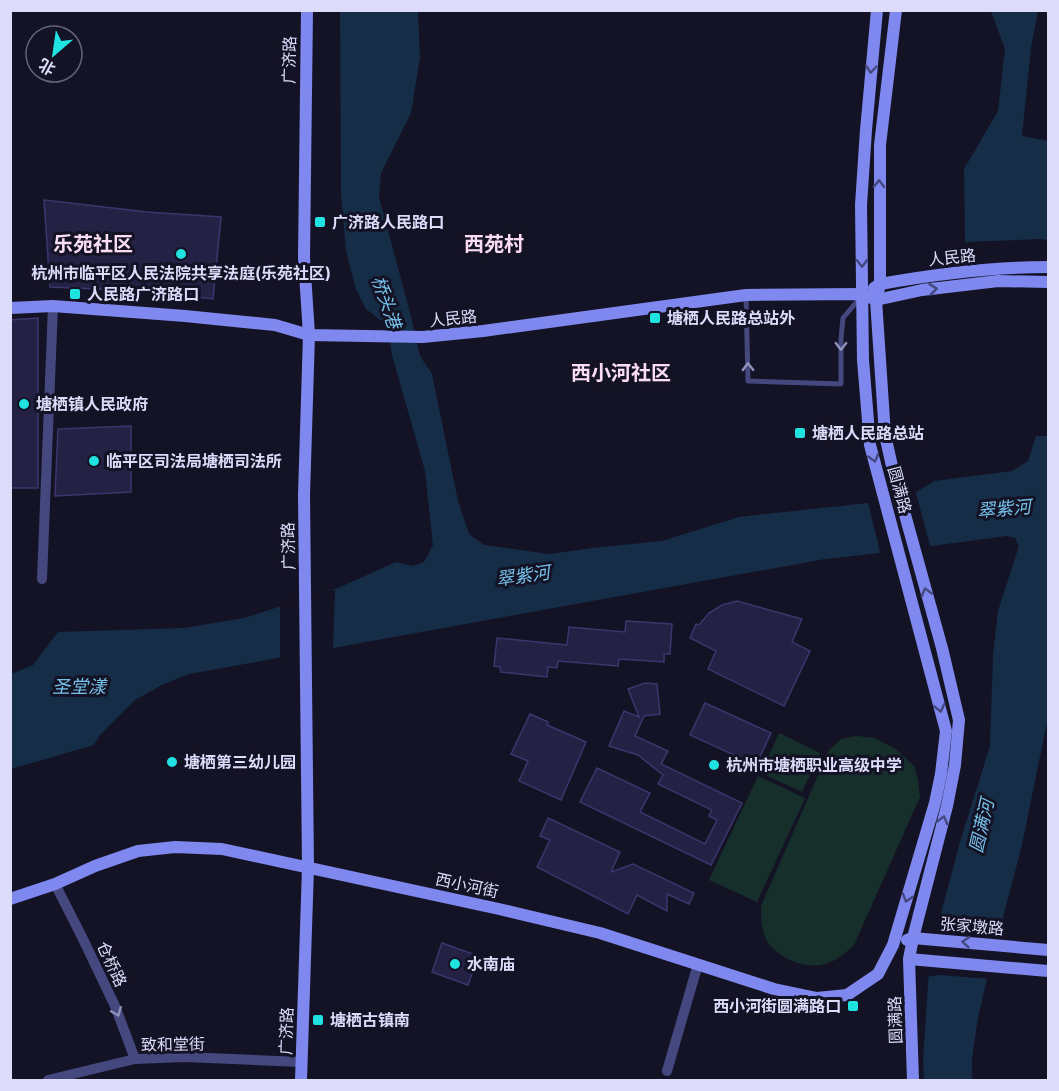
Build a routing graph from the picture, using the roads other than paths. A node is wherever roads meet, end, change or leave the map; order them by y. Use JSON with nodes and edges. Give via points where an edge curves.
{"nodes":[{"id":1,"x":306,"y":10,"type":"edge"},
{"id":2,"x":877,"y":10,"type":"edge"},
{"id":3,"x":896,"y":10,"type":"edge"},
{"id":4,"x":1048,"y":267,"type":"edge"},
{"id":5,"x":1048,"y":282,"type":"edge"},
{"id":6,"x":880,"y":284,"type":"junction"},
{"id":7,"x":862,"y":294,"type":"junction"},
{"id":8,"x":746,"y":295,"type":"junction"},
{"id":9,"x":876,"y":300,"type":"junction"},
{"id":10,"x":53,"y":306,"type":"junction"},
{"id":11,"x":10,"y":308,"type":"edge"},
{"id":12,"x":309,"y":335,"type":"junction"},
{"id":13,"x":42,"y":579,"type":"dead end"},
{"id":14,"x":308,"y":868,"type":"junction"},
{"id":15,"x":55,"y":884,"type":"junction"},
{"id":16,"x":10,"y":899,"type":"edge"},
{"id":17,"x":913,"y":938,"type":"junction"},
{"id":18,"x":893,"y":945,"type":"junction"},
{"id":19,"x":1048,"y":950,"type":"edge"},
{"id":20,"x":909,"y":959,"type":"junction"},
{"id":21,"x":698,"y":964,"type":"junction"},
{"id":22,"x":1048,"y":971,"type":"edge"},
{"id":23,"x":135,"y":1059,"type":"junction"},
{"id":24,"x":301,"y":1062,"type":"junction"},
{"id":25,"x":667,"y":1071,"type":"dead end"},
{"id":26,"x":48,"y":1080,"type":"edge"},
{"id":27,"x":301,"y":1080,"type":"edge"},
{"id":28,"x":913,"y":1080,"type":"edge"}],
"edges":[{"from":1,"to":12,"type":"street","name":"广济路","via":[[304,258]]},
{"from":2,"to":7,"type":"street","name":"圆满路","one_way":true,"via":[[861,206]]},
{"from":6,"to":3,"type":"street","name":"圆满路","one_way":true,"via":[[880,145]]},
{"from":4,"to":6,"type":"street","name":"人民路","via":[[928,275]]},
{"from":9,"to":5,"type":"street","name":"人民路","one_way":true,"via":[[987,282]]},
{"from":6,"to":7,"type":"street","name":"人民路"},
{"from":6,"to":9,"type":"street","name":"圆满路"},
{"from":7,"to":8,"type":"street","name":"人民路"},
{"from":7,"to":8,"type":"lane","one_way":true,"via":[[843,318],[841,384],[748,381]]},
{"from":7,"to":9,"type":"street","name":"人民路"},
{"from":7,"to":18,"type":"street","name":"圆满路","one_way":true,"via":[[870,445],[945,731],[932,814]]},
{"from":8,"to":12,"type":"street","name":"人民路","via":[[423,337]]},
{"from":17,"to":9,"type":"street","name":"圆满路","one_way":true,"via":[[947,806],[959,720],[885,435]]},
{"from":10,"to":11,"type":"street","name":"人民路"},
{"from":10,"to":12,"type":"street","name":"人民路","via":[[275,325]]},
{"from":10,"to":13,"type":"street"},
{"from":12,"to":14,"type":"street","name":"广济路","via":[[304,495]]},
{"from":14,"to":15,"type":"street","name":"西小河街","via":[[222,849],[175,847],[138,851]]},
{"from":14,"to":21,"type":"street","name":"西小河街","via":[[600,933]]},
{"from":14,"to":24,"type":"street","name":"广济路"},
{"from":15,"to":16,"type":"street","name":"西小河街"},
{"from":15,"to":23,"type":"street","name":"仓桥路","one_way":true,"via":[[115,1006]]},
{"from":17,"to":18,"type":"street","name":"张家墩路"},
{"from":19,"to":17,"type":"street","name":"张家墩路","one_way":true},
{"from":17,"to":20,"type":"street","name":"圆满路"},
{"from":18,"to":20,"type":"street"},
{"from":18,"to":21,"type":"street","name":"西小河街","via":[[878,974],[847,995],[817,998],[774,989]]},
{"from":20,"to":22,"type":"street"},
{"from":20,"to":28,"type":"street","name":"圆满路"},
{"from":21,"to":25,"type":"street"},
{"from":23,"to":24,"type":"street","name":"致和堂街"},
{"from":23,"to":26,"type":"street","name":"致和堂街"},
{"from":24,"to":27,"type":"street","name":"广济路"}]}
